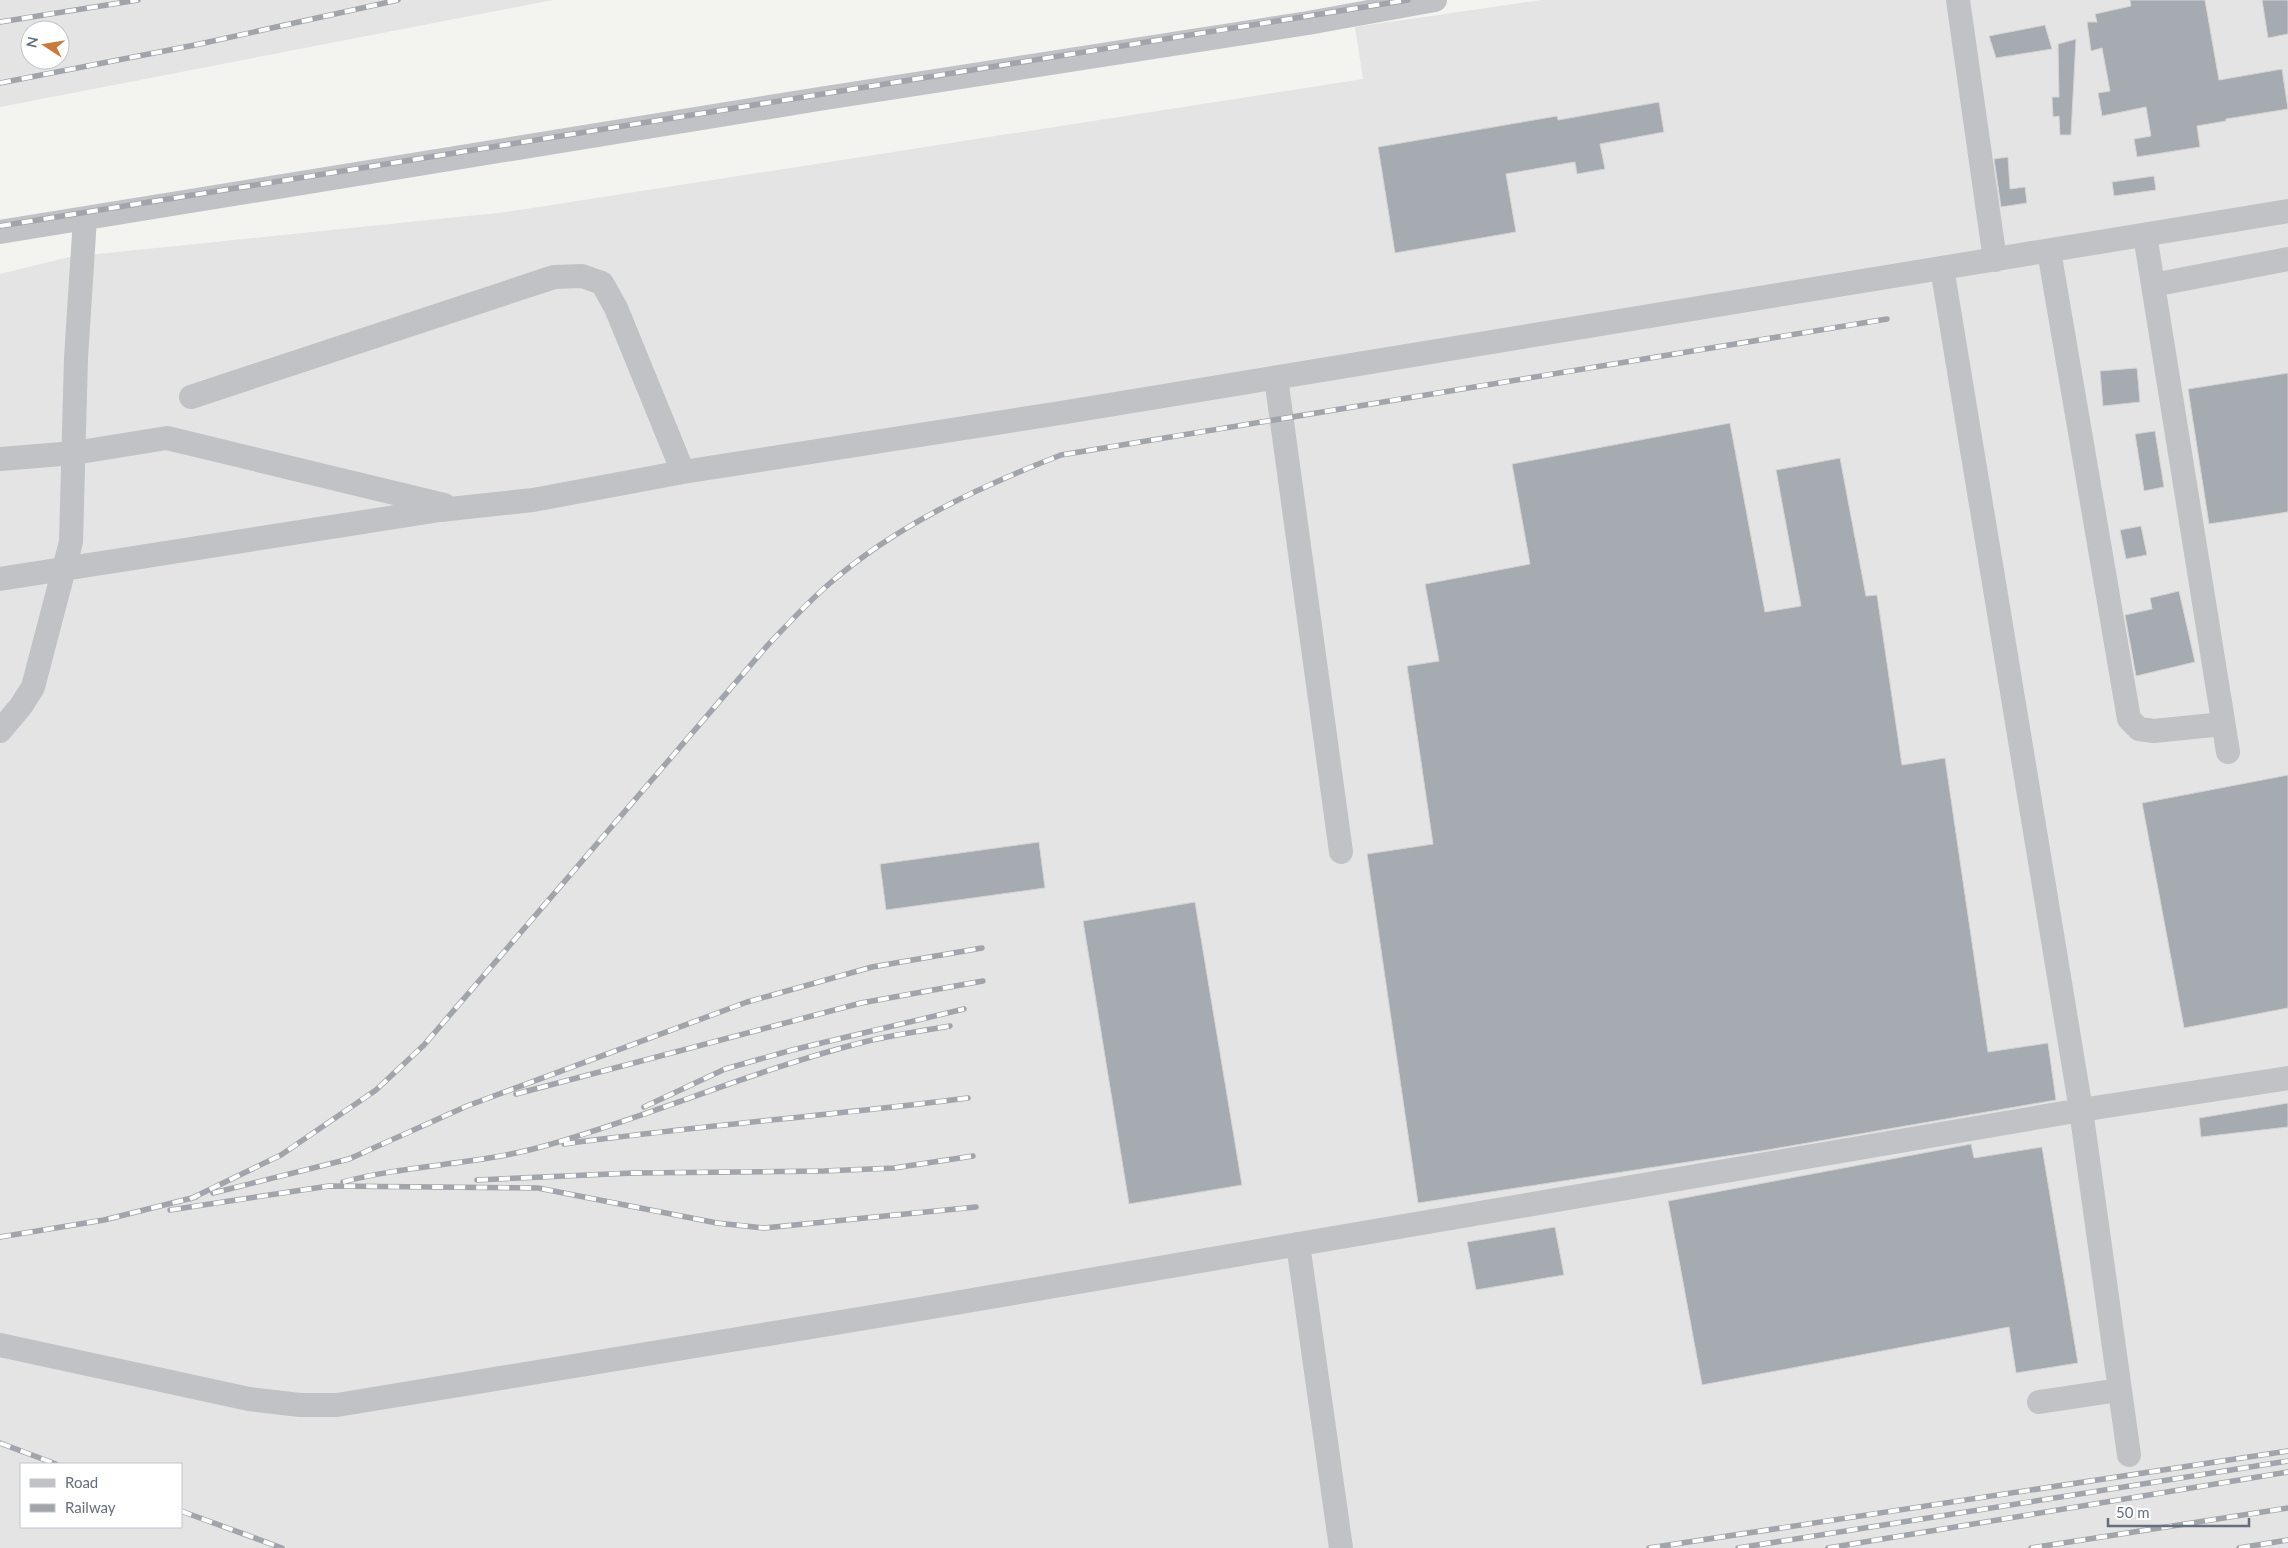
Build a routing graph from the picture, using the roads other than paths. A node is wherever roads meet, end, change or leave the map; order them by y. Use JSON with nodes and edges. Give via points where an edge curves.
{"nodes":[{"id":1,"x":1435,"y":0,"type":"edge"},
{"id":2,"x":1958,"y":0,"type":"edge"},
{"id":3,"x":2288,"y":211,"type":"edge"},
{"id":4,"x":85,"y":218,"type":"junction"},
{"id":5,"x":0,"y":232,"type":"edge"},
{"id":6,"x":2145,"y":235,"type":"junction"},
{"id":7,"x":2049,"y":251,"type":"junction"},
{"id":8,"x":2288,"y":259,"type":"edge"},
{"id":9,"x":1995,"y":260,"type":"junction"},
{"id":10,"x":1942,"y":268,"type":"junction"},
{"id":11,"x":2153,"y":285,"type":"junction"},
{"id":12,"x":1276,"y":378,"type":"junction"},
{"id":13,"x":190,"y":397,"type":"dead end"},
{"id":14,"x":74,"y":453,"type":"junction"},
{"id":15,"x":0,"y":459,"type":"edge"},
{"id":16,"x":682,"y":472,"type":"junction"},
{"id":17,"x":458,"y":508,"type":"junction"},
{"id":18,"x":64,"y":568,"type":"junction"},
{"id":19,"x":0,"y":579,"type":"edge"},
{"id":20,"x":2223,"y":724,"type":"junction"},
{"id":21,"x":0,"y":731,"type":"edge"},
{"id":22,"x":2228,"y":752,"type":"dead end"},
{"id":23,"x":1341,"y":852,"type":"dead end"},
{"id":24,"x":2288,"y":1078,"type":"edge"},
{"id":25,"x":2081,"y":1110,"type":"junction"},
{"id":26,"x":1298,"y":1244,"type":"junction"},
{"id":27,"x":0,"y":1345,"type":"edge"},
{"id":28,"x":2119,"y":1390,"type":"junction"},
{"id":29,"x":2039,"y":1402,"type":"dead end"},
{"id":30,"x":2128,"y":1455,"type":"dead end"},
{"id":31,"x":1342,"y":1548,"type":"edge"}],
"edges":[{"from":1,"to":4,"type":"lane"},
{"from":2,"to":9,"type":"lane"},
{"from":3,"to":6,"type":"lane"},
{"from":4,"to":5,"type":"lane"},
{"from":4,"to":14,"type":"lane"},
{"from":6,"to":7,"type":"lane"},
{"from":6,"to":11,"type":"lane"},
{"from":7,"to":9,"type":"lane"},
{"from":7,"to":20,"type":"lane","via":[[2129,719],[2139,729],[2154,731]]},
{"from":8,"to":11,"type":"lane"},
{"from":9,"to":10,"type":"lane"},
{"from":10,"to":12,"type":"lane"},
{"from":10,"to":25,"type":"lane"},
{"from":11,"to":20,"type":"lane"},
{"from":12,"to":16,"type":"lane"},
{"from":12,"to":23,"type":"lane"},
{"from":13,"to":16,"type":"lane","via":[[554,277],[582,276],[602,283],[616,308]]},
{"from":14,"to":15,"type":"lane"},
{"from":14,"to":17,"type":"lane","via":[[167,438]]},
{"from":14,"to":18,"type":"lane","via":[[71,542]]},
{"from":16,"to":17,"type":"lane","via":[[533,500]]},
{"from":17,"to":18,"type":"lane"},
{"from":18,"to":19,"type":"lane"},
{"from":18,"to":21,"type":"lane","via":[[33,687]]},
{"from":20,"to":22,"type":"lane"},
{"from":24,"to":25,"type":"lane"},
{"from":25,"to":26,"type":"lane"},
{"from":25,"to":28,"type":"lane"},
{"from":26,"to":27,"type":"lane","via":[[872,1318],[337,1405],[250,1400]]},
{"from":26,"to":31,"type":"lane"},
{"from":28,"to":29,"type":"lane"},
{"from":28,"to":30,"type":"lane"}]}
